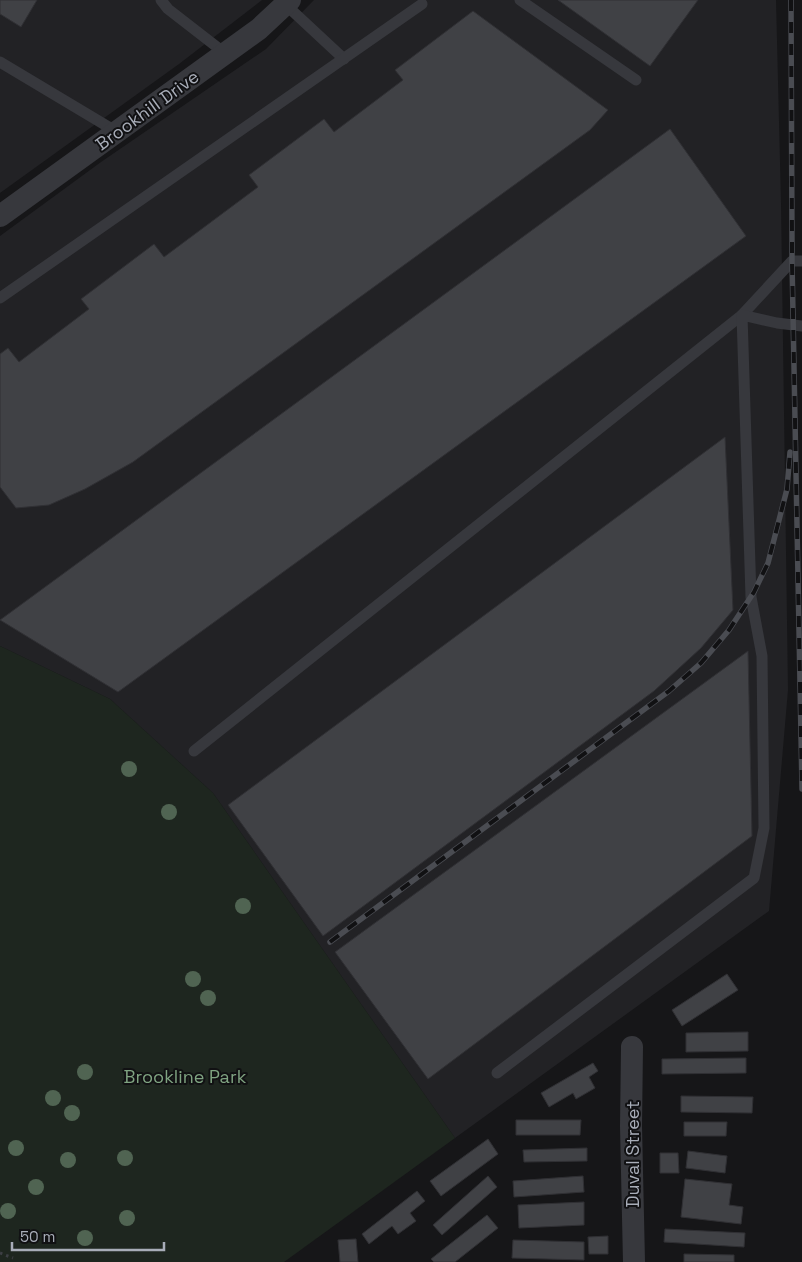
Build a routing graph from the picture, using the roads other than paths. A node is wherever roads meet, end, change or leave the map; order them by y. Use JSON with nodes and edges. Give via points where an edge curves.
{"nodes":[{"id":1,"x":161,"y":0,"type":"edge"},
{"id":2,"x":520,"y":0,"type":"edge"},
{"id":3,"x":288,"y":2,"type":"edge"},
{"id":4,"x":422,"y":4,"type":"dead end"},
{"id":5,"x":226,"y":54,"type":"junction"},
{"id":6,"x":344,"y":59,"type":"junction"},
{"id":7,"x":0,"y":62,"type":"edge"},
{"id":8,"x":636,"y":80,"type":"dead end"},
{"id":9,"x":117,"y":132,"type":"junction"},
{"id":10,"x":0,"y":216,"type":"edge"},
{"id":11,"x":802,"y":261,"type":"edge"},
{"id":12,"x":0,"y":298,"type":"edge"},
{"id":13,"x":742,"y":315,"type":"junction"},
{"id":14,"x":802,"y":326,"type":"edge"},
{"id":15,"x":194,"y":751,"type":"dead end"},
{"id":16,"x":632,"y":1047,"type":"dead end"},
{"id":17,"x":497,"y":1073,"type":"dead end"},
{"id":18,"x":634,"y":1262,"type":"edge"}],
"edges":[{"from":1,"to":5,"type":"lane"},
{"from":2,"to":8,"type":"lane"},
{"from":3,"to":5,"type":"street","name":"Brookhill Drive"},
{"from":3,"to":6,"type":"lane"},
{"from":4,"to":6,"type":"lane"},
{"from":5,"to":9,"type":"street","name":"Brookhill Drive"},
{"from":6,"to":12,"type":"lane"},
{"from":7,"to":9,"type":"lane"},
{"from":9,"to":10,"type":"street","name":"Brookhill Drive"},
{"from":11,"to":13,"type":"lane","via":[[788,264]]},
{"from":13,"to":14,"type":"lane","via":[[777,324]]},
{"from":13,"to":15,"type":"lane"},
{"from":13,"to":17,"type":"lane","via":[[751,596],[762,656],[764,828],[754,878]]},
{"from":16,"to":18,"type":"street","name":"Duval Street"}]}
